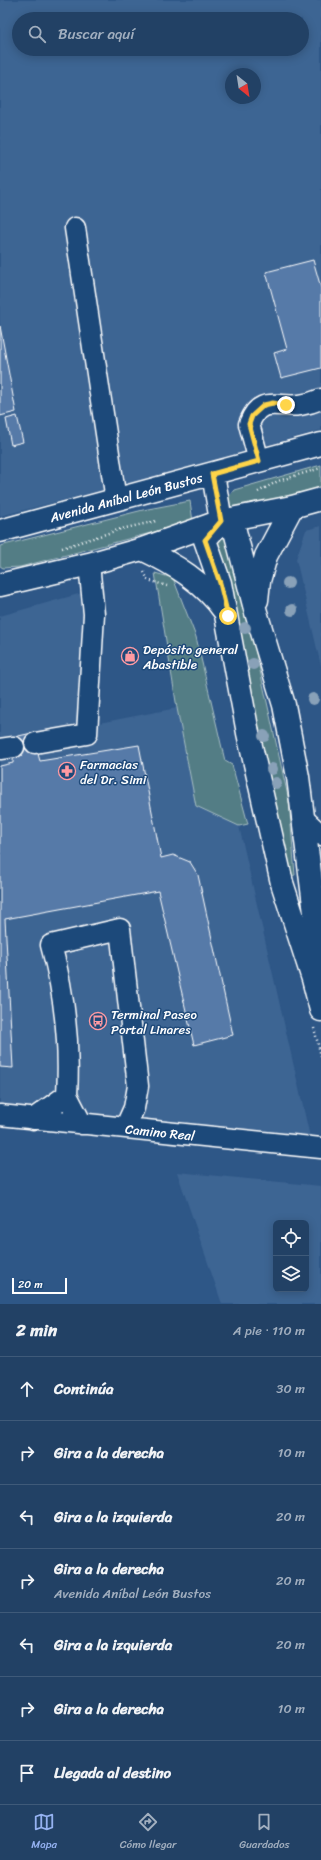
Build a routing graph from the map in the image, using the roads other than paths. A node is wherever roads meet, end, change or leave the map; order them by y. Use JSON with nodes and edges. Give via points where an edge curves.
{"nodes":[{"id":1,"x":75,"y":228,"type":"dead end"},
{"id":2,"x":321,"y":399,"type":"edge"},
{"id":3,"x":321,"y":444,"type":"edge"},
{"id":4,"x":259,"y":461,"type":"junction"},
{"id":5,"x":212,"y":474,"type":"junction"},
{"id":6,"x":321,"y":499,"type":"edge"},
{"id":7,"x":116,"y":500,"type":"junction"},
{"id":8,"x":292,"y":507,"type":"junction"},
{"id":9,"x":221,"y":521,"type":"junction"},
{"id":10,"x":0,"y":532,"type":"edge"},
{"id":11,"x":142,"y":549,"type":"junction"},
{"id":12,"x":89,"y":564,"type":"junction"},
{"id":13,"x":6,"y":579,"type":"edge"},
{"id":14,"x":256,"y":609,"type":"junction"},
{"id":15,"x":228,"y":616,"type":"junction"},
{"id":16,"x":35,"y":743,"type":"dead end"},
{"id":17,"x":302,"y":817,"type":"junction"},
{"id":18,"x":321,"y":835,"type":"edge"},
{"id":19,"x":318,"y":909,"type":"edge"},
{"id":20,"x":313,"y":979,"type":"junction"},
{"id":21,"x":321,"y":1010,"type":"edge"},
{"id":22,"x":67,"y":1095,"type":"junction"},
{"id":23,"x":136,"y":1097,"type":"junction"},
{"id":24,"x":0,"y":1116,"type":"edge"},
{"id":25,"x":33,"y":1119,"type":"junction"},
{"id":26,"x":82,"y":1124,"type":"junction"},
{"id":27,"x":125,"y":1128,"type":"junction"},
{"id":28,"x":155,"y":1131,"type":"junction"},
{"id":29,"x":321,"y":1148,"type":"edge"}],
"edges":[{"from":1,"to":7,"type":"street"},
{"from":2,"to":4,"type":"street","via":[[300,405],[273,403],[257,410],[249,424]]},
{"from":3,"to":4,"type":"main road","name":"Avenida Aníbal León Bustos"},
{"from":4,"to":5,"type":"main road","name":"Avenida Aníbal León Bustos"},
{"from":5,"to":7,"type":"main road","name":"Avenida Aníbal León Bustos"},
{"from":5,"to":9,"type":"main road"},
{"from":6,"to":8,"type":"main road"},
{"from":7,"to":10,"type":"main road","name":"Avenida Aníbal León Bustos"},
{"from":8,"to":9,"type":"main road"},
{"from":8,"to":14,"type":"main road","via":[[266,556],[259,581]]},
{"from":9,"to":11,"type":"main road"},
{"from":9,"to":14,"type":"main road","via":[[235,531]]},
{"from":9,"to":15,"type":"main road","via":[[205,540]]},
{"from":11,"to":12,"type":"main road"},
{"from":11,"to":15,"type":"main road","via":[[184,571],[208,592]]},
{"from":12,"to":13,"type":"main road"},
{"from":12,"to":16,"type":"street","via":[[94,614],[87,734]]},
{"from":14,"to":17,"type":"main road","via":[[284,705],[298,777]]},
{"from":15,"to":20,"type":"main road","via":[[248,733],[282,883]]},
{"from":17,"to":18,"type":"street"},
{"from":17,"to":19,"type":"main road"},
{"from":19,"to":20,"type":"main road"},
{"from":20,"to":21,"type":"main road"},
{"from":22,"to":23,"type":"street","via":[[65,1005],[51,945],[120,929],[137,1075]]},
{"from":22,"to":25,"type":"street"},
{"from":22,"to":26,"type":"street"},
{"from":23,"to":27,"type":"street"},
{"from":23,"to":28,"type":"street"},
{"from":24,"to":25,"type":"street","name":"Camino Real"},
{"from":25,"to":26,"type":"street","name":"Camino Real"},
{"from":26,"to":27,"type":"street","name":"Camino Real"},
{"from":27,"to":28,"type":"street","name":"Camino Real"},
{"from":28,"to":29,"type":"street","name":"Camino Real"}]}
